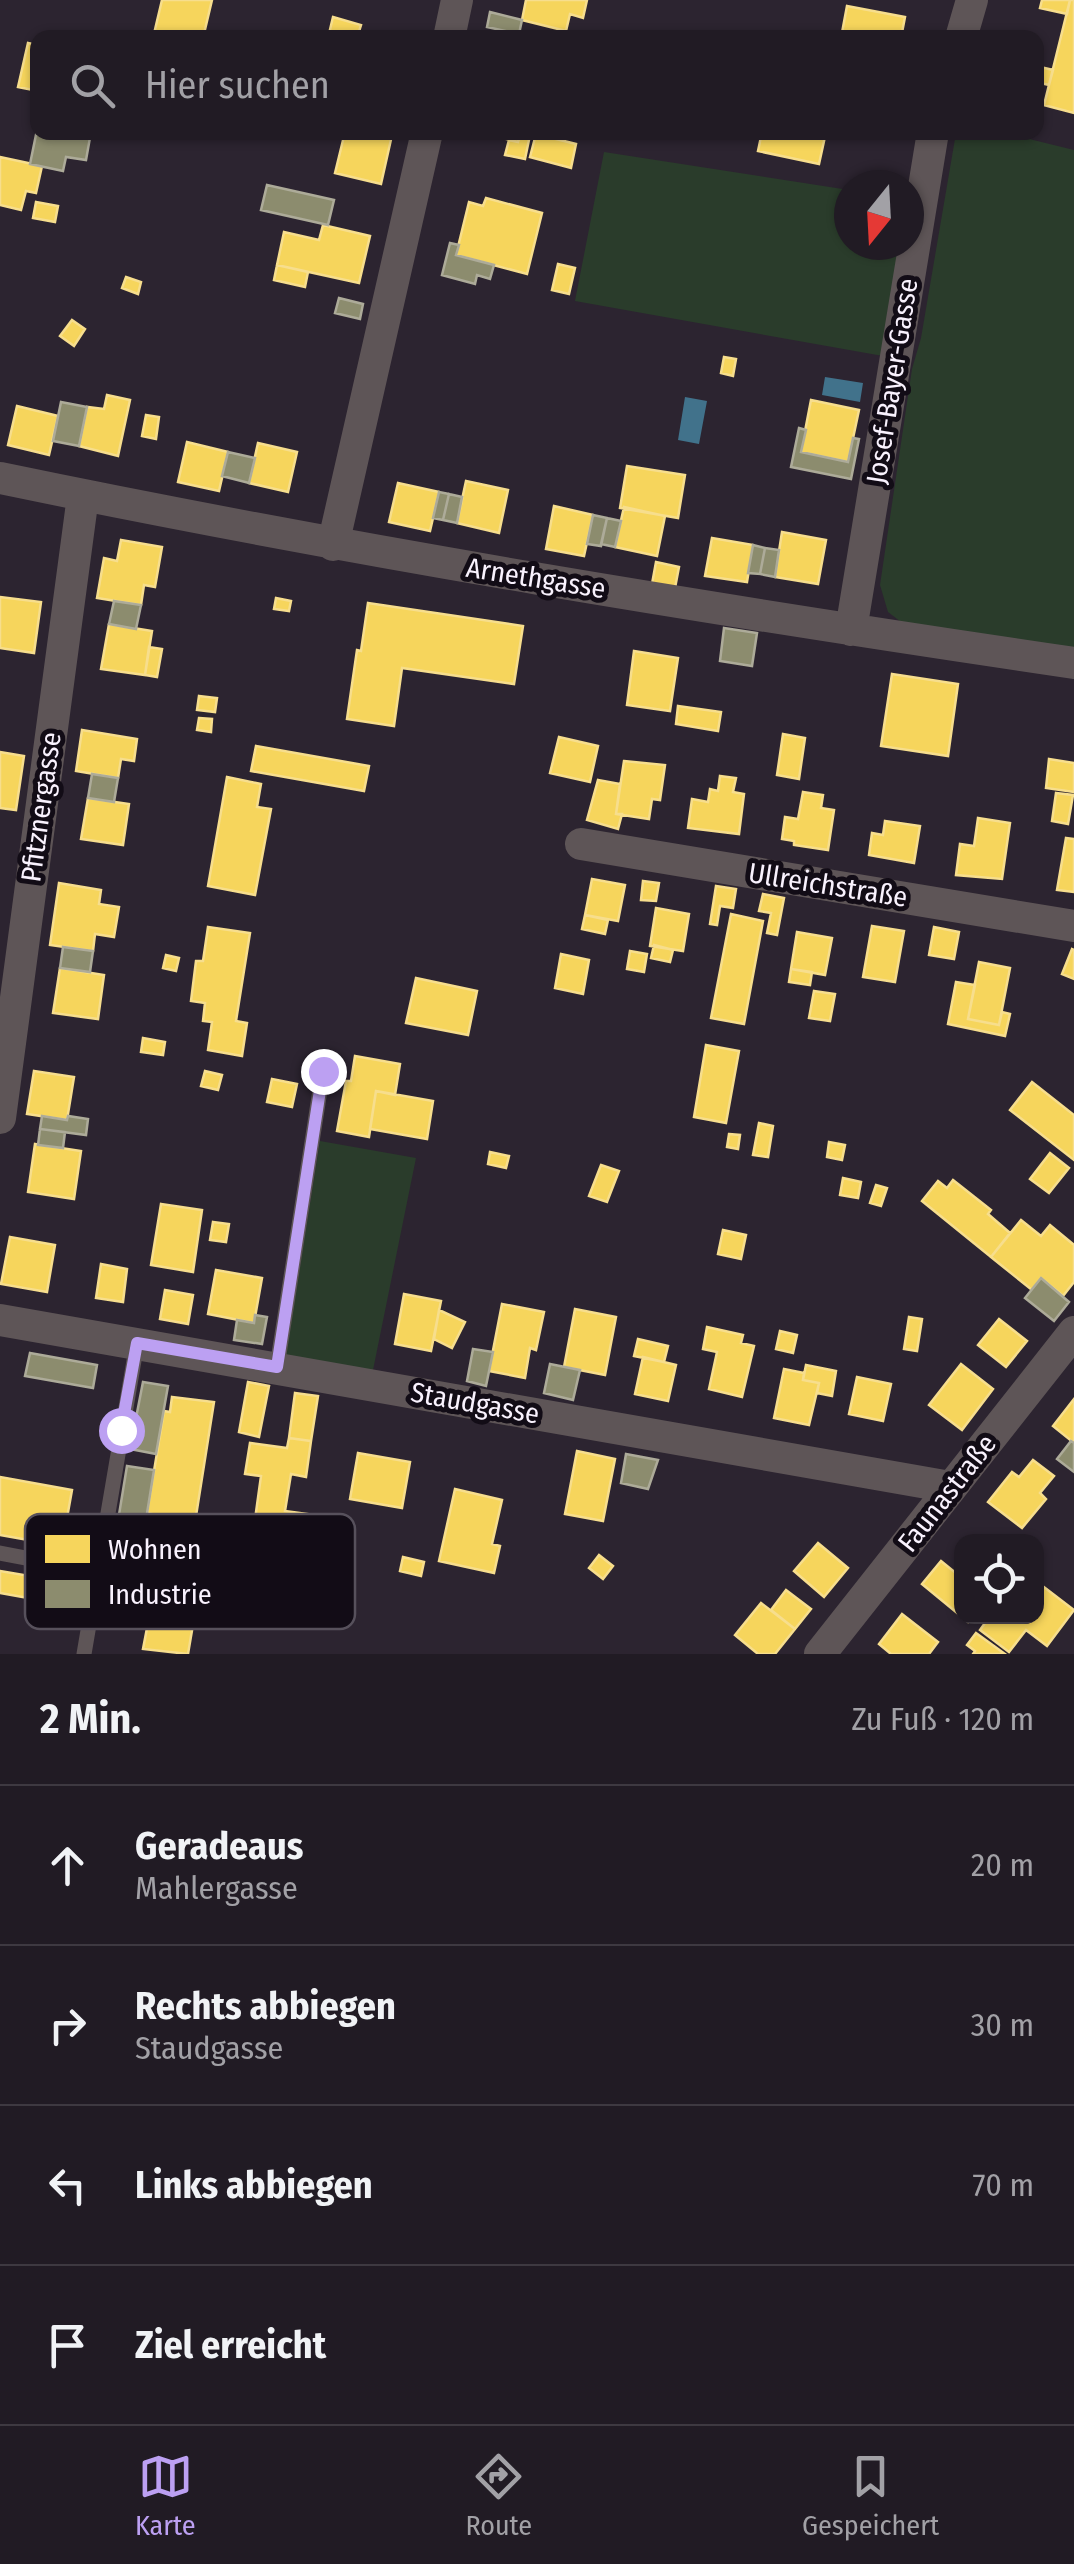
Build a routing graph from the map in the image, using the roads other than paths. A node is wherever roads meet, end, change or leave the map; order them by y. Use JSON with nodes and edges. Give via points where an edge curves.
{"nodes":[{"id":1,"x":457,"y":0,"type":"edge"},
{"id":2,"x":972,"y":0,"type":"edge"},
{"id":3,"x":451,"y":30,"type":"edge"},
{"id":4,"x":963,"y":30,"type":"edge"},
{"id":5,"x":425,"y":140,"type":"edge"},
{"id":6,"x":932,"y":140,"type":"edge"},
{"id":7,"x":0,"y":478,"type":"edge"},
{"id":8,"x":83,"y":496,"type":"junction"},
{"id":9,"x":333,"y":544,"type":"junction"},
{"id":10,"x":851,"y":630,"type":"junction"},
{"id":11,"x":1074,"y":663,"type":"edge"},
{"id":12,"x":581,"y":844,"type":"dead end"},
{"id":13,"x":1074,"y":926,"type":"edge"},
{"id":14,"x":323,"y":1071,"type":"dead end"},
{"id":15,"x":0,"y":1118,"type":"edge"},
{"id":16,"x":0,"y":1320,"type":"edge"},
{"id":17,"x":1074,"y":1332,"type":"edge"},
{"id":18,"x":137,"y":1343,"type":"junction"},
{"id":19,"x":277,"y":1367,"type":"junction"},
{"id":20,"x":950,"y":1488,"type":"junction"},
{"id":21,"x":108,"y":1514,"type":"edge"},
{"id":22,"x":0,"y":1552,"type":"edge"},
{"id":23,"x":25,"y":1557,"type":"edge"},
{"id":24,"x":88,"y":1629,"type":"edge"},
{"id":25,"x":84,"y":1654,"type":"edge"},
{"id":26,"x":820,"y":1654,"type":"edge"}],
"edges":[{"from":1,"to":3,"type":"street"},
{"from":2,"to":4,"type":"street"},
{"from":5,"to":9,"type":"street"},
{"from":6,"to":10,"type":"street","name":"Josef-Bayer-Gasse"},
{"from":7,"to":8,"type":"street","name":"Arnethgasse"},
{"from":8,"to":9,"type":"street","name":"Arnethgasse"},
{"from":8,"to":15,"type":"street","name":"Pfitznergasse"},
{"from":9,"to":10,"type":"street","name":"Arnethgasse"},
{"from":10,"to":11,"type":"street","name":"Arnethgasse"},
{"from":12,"to":13,"type":"street","name":"Ullreichstraße"},
{"from":14,"to":19,"type":"lane"},
{"from":16,"to":18,"type":"street","name":"Staudgasse"},
{"from":17,"to":20,"type":"street","name":"Faunastraße"},
{"from":18,"to":19,"type":"street","name":"Staudgasse"},
{"from":18,"to":21,"type":"lane"},
{"from":19,"to":20,"type":"street","name":"Staudgasse"},
{"from":20,"to":26,"type":"street","name":"Faunastraße"},
{"from":22,"to":23,"type":"lane"},
{"from":24,"to":25,"type":"lane"}]}
